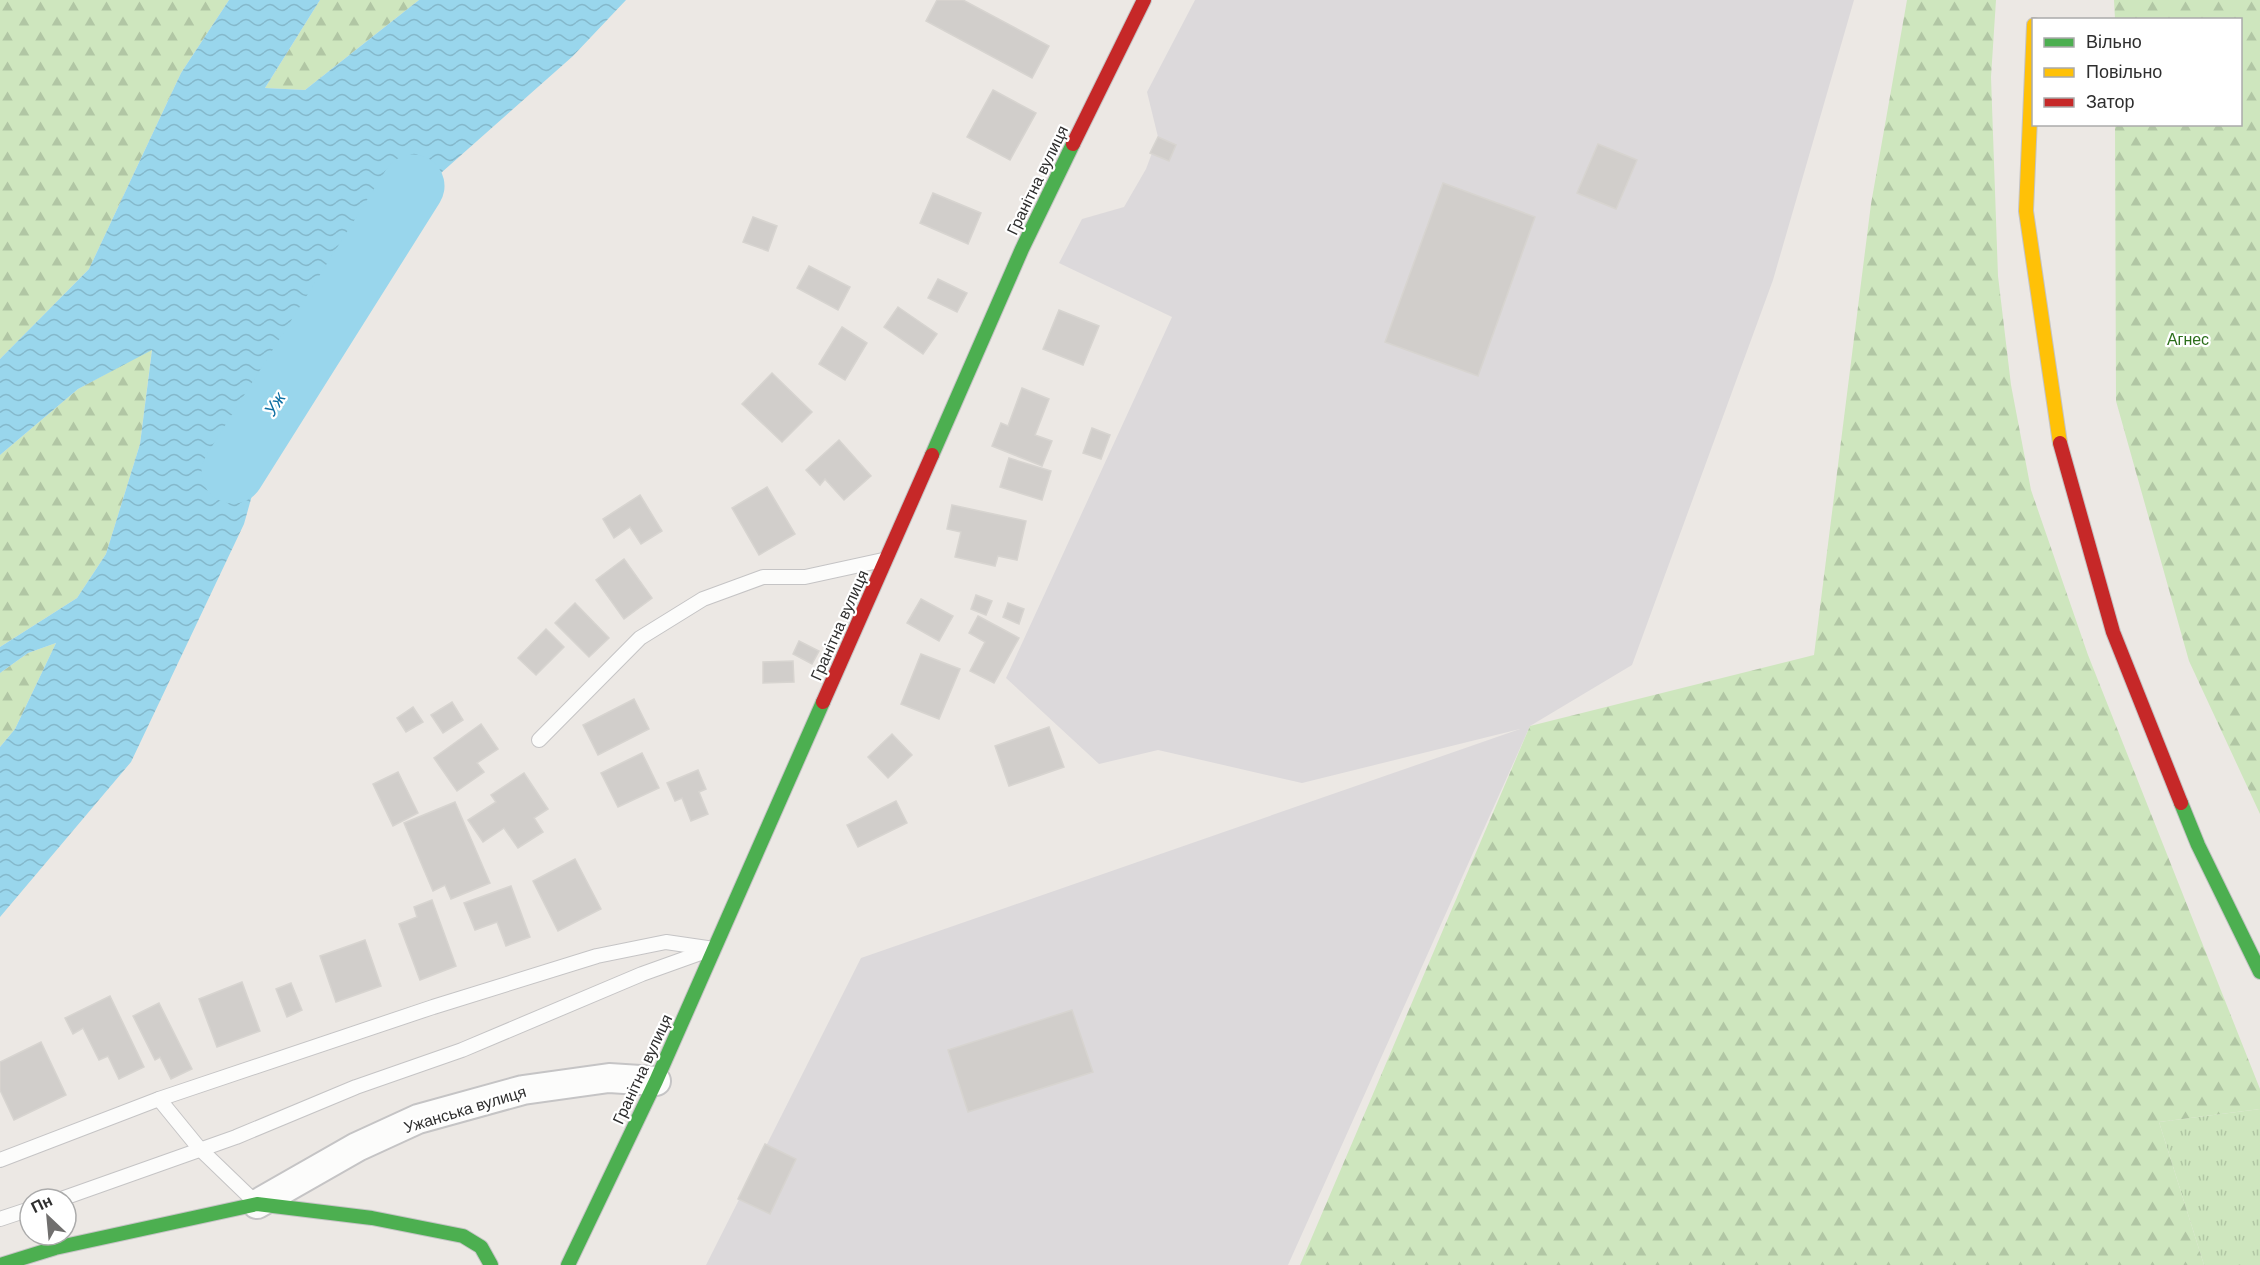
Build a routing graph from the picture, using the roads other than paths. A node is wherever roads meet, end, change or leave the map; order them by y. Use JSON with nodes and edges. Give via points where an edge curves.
{"nodes":[{"id":1,"x":1144,"y":0,"type":"edge"},
{"id":2,"x":2032,"y":72,"type":"edge"},
{"id":3,"x":885,"y":559,"type":"junction"},
{"id":4,"x":539,"y":741,"type":"dead end"},
{"id":5,"x":714,"y":949,"type":"junction"},
{"id":6,"x":2260,"y":972,"type":"edge"},
{"id":7,"x":656,"y":1081,"type":"junction"},
{"id":8,"x":159,"y":1099,"type":"junction"},
{"id":9,"x":199,"y":1148,"type":"junction"},
{"id":10,"x":0,"y":1160,"type":"edge"},
{"id":11,"x":78,"y":1193,"type":"edge"},
{"id":12,"x":257,"y":1204,"type":"junction"},
{"id":13,"x":18,"y":1213,"type":"edge"},
{"id":14,"x":0,"y":1219,"type":"edge"},
{"id":15,"x":0,"y":1265,"type":"edge"},
{"id":16,"x":490,"y":1265,"type":"edge"},
{"id":17,"x":568,"y":1265,"type":"edge"}],
"edges":[{"from":1,"to":3,"type":"main road","name":"Гранітна вулиця","via":[[1022,249]]},
{"from":2,"to":6,"type":"main road","via":[[2026,211],[2059,440],[2113,632],[2198,844]]},
{"from":3,"to":4,"type":"lane","via":[[805,577],[763,577],[703,599],[640,638]]},
{"from":3,"to":5,"type":"main road","name":"Гранітна вулиця"},
{"from":5,"to":7,"type":"main road","name":"Гранітна вулиця"},
{"from":5,"to":8,"type":"lane","via":[[666,942],[597,956]]},
{"from":5,"to":9,"type":"lane","via":[[642,974],[462,1050]]},
{"from":7,"to":12,"type":"street","name":"Ужанська вулиця","via":[[609,1078],[523,1090],[418,1119],[357,1147]]},
{"from":7,"to":17,"type":"main road","name":"Гранітна вулиця"},
{"from":8,"to":9,"type":"lane"},
{"from":8,"to":10,"type":"lane"},
{"from":9,"to":11,"type":"lane"},
{"from":9,"to":12,"type":"lane"},
{"from":12,"to":15,"type":"main road","name":"Ужанська вулиця","via":[[55,1248]]},
{"from":12,"to":16,"type":"main road","name":"Ужанська вулиця","via":[[372,1218],[463,1236],[476,1240]]},
{"from":13,"to":14,"type":"lane"}]}
